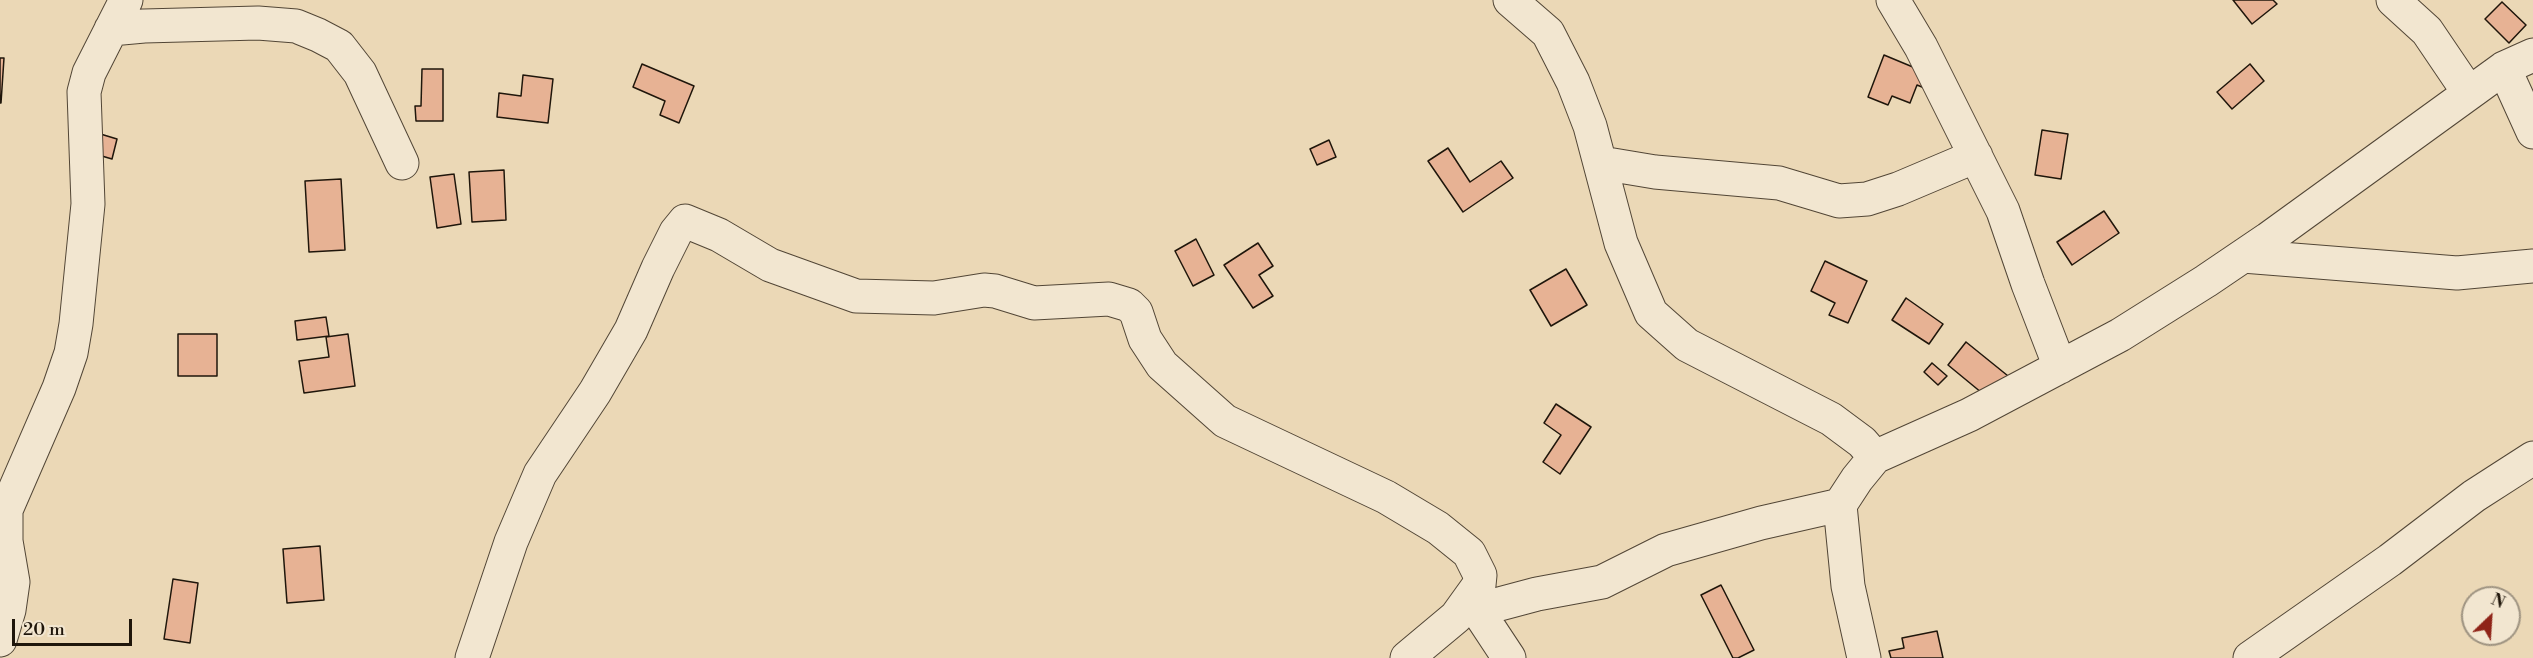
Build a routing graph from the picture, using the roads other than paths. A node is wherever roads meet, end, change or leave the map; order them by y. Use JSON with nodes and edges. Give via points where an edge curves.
{"nodes":[{"id":1,"x":126,"y":0,"type":"edge"},
{"id":2,"x":1510,"y":0,"type":"edge"},
{"id":3,"x":1893,"y":0,"type":"edge"},
{"id":4,"x":2393,"y":0,"type":"edge"},
{"id":5,"x":224,"y":11,"type":"edge"},
{"id":6,"x":111,"y":29,"type":"junction"},
{"id":7,"x":2533,"y":55,"type":"edge"},
{"id":8,"x":2504,"y":69,"type":"junction"},
{"id":9,"x":2469,"y":93,"type":"junction"},
{"id":10,"x":2533,"y":132,"type":"edge"},
{"id":11,"x":1976,"y":156,"type":"junction"},
{"id":12,"x":1601,"y":163,"type":"junction"},
{"id":13,"x":402,"y":164,"type":"dead end"},
{"id":14,"x":2243,"y":256,"type":"junction"},
{"id":15,"x":2533,"y":266,"type":"edge"},
{"id":16,"x":2060,"y":368,"type":"junction"},
{"id":17,"x":1875,"y":457,"type":"junction"},
{"id":18,"x":2533,"y":458,"type":"edge"},
{"id":19,"x":1840,"y":506,"type":"junction"},
{"id":20,"x":1474,"y":604,"type":"junction"},
{"id":21,"x":0,"y":640,"type":"edge"},
{"id":22,"x":0,"y":655,"type":"edge"},
{"id":23,"x":4,"y":658,"type":"edge"},
{"id":24,"x":472,"y":658,"type":"edge"},
{"id":25,"x":1407,"y":658,"type":"edge"},
{"id":26,"x":1509,"y":658,"type":"edge"},
{"id":27,"x":1864,"y":658,"type":"edge"},
{"id":28,"x":2250,"y":658,"type":"edge"}],
"edges":[{"from":1,"to":6,"type":"street"},
{"from":2,"to":12,"type":"street","via":[[1548,33],[1559,52]]},
{"from":3,"to":11,"type":"street","via":[[1922,47]]},
{"from":4,"to":9,"type":"street","via":[[2427,31]]},
{"from":5,"to":6,"type":"street"},
{"from":5,"to":13,"type":"street","via":[[296,26],[339,46],[360,73]]},
{"from":6,"to":21,"type":"street","via":[[84,92],[88,204],[71,353],[6,510],[13,582]]},
{"from":7,"to":8,"type":"street"},
{"from":8,"to":9,"type":"street"},
{"from":8,"to":10,"type":"street"},
{"from":9,"to":14,"type":"street"},
{"from":11,"to":12,"type":"street","via":[[1898,189],[1867,199],[1839,201],[1779,183]]},
{"from":11,"to":16,"type":"street","via":[[2003,211]]},
{"from":12,"to":17,"type":"street","via":[[1622,243],[1651,313],[1687,345],[1831,419]]},
{"from":14,"to":15,"type":"street","via":[[2457,273]]},
{"from":14,"to":16,"type":"street","via":[[2120,335]]},
{"from":16,"to":17,"type":"street"},
{"from":17,"to":19,"type":"street"},
{"from":18,"to":28,"type":"street","via":[[2474,496]]},
{"from":19,"to":20,"type":"street","via":[[1666,550],[1602,582]]},
{"from":19,"to":27,"type":"street","via":[[1848,586]]},
{"from":20,"to":24,"type":"street","via":[[1480,575],[1469,553],[1438,528],[1386,497],[1225,421],[1162,365],[1145,339],[1136,312],[1123,302],[1022,302],[984,290],[934,298],[856,296],[770,265],[686,221],[676,232],[631,330],[540,474],[511,542]]},
{"from":20,"to":25,"type":"street"},
{"from":20,"to":26,"type":"street"},
{"from":22,"to":23,"type":"street"}]}
